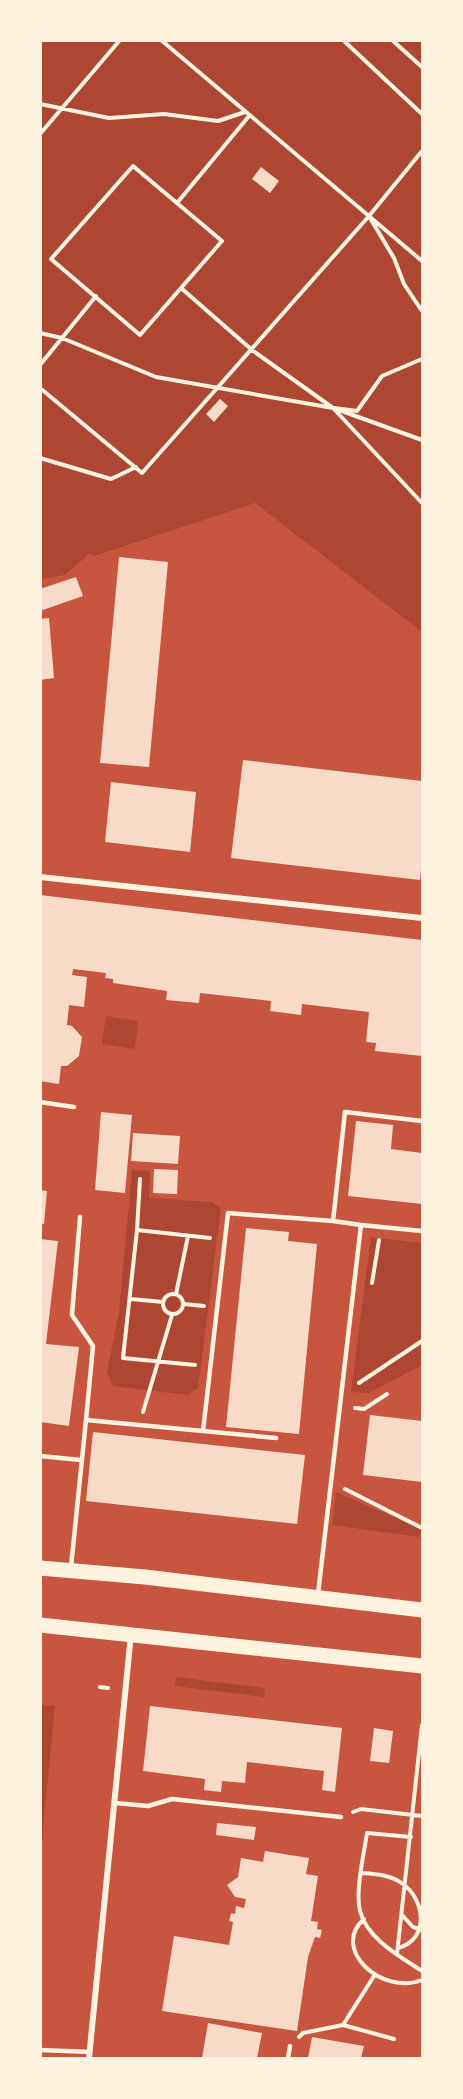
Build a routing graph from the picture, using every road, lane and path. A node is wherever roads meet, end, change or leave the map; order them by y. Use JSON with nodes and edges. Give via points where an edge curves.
{"nodes":[{"id":1,"x":120,"y":40,"type":"edge"},
{"id":2,"x":343,"y":40,"type":"edge"},
{"id":3,"x":392,"y":40,"type":"edge"},
{"id":4,"x":165,"y":42,"type":"edge"},
{"id":5,"x":423,"y":67,"type":"edge"},
{"id":6,"x":40,"y":104,"type":"edge"},
{"id":7,"x":59,"y":110,"type":"junction"},
{"id":8,"x":245,"y":112,"type":"junction"},
{"id":9,"x":423,"y":114,"type":"edge"},
{"id":10,"x":249,"y":116,"type":"junction"},
{"id":11,"x":40,"y":134,"type":"edge"},
{"id":12,"x":423,"y":151,"type":"edge"},
{"id":13,"x":177,"y":202,"type":"junction"},
{"id":14,"x":369,"y":216,"type":"junction"},
{"id":15,"x":423,"y":261,"type":"edge"},
{"id":16,"x":181,"y":288,"type":"junction"},
{"id":17,"x":96,"y":296,"type":"junction"},
{"id":18,"x":423,"y":311,"type":"edge"},
{"id":19,"x":40,"y":333,"type":"edge"},
{"id":20,"x":62,"y":338,"type":"junction"},
{"id":21,"x":252,"y":350,"type":"junction"},
{"id":22,"x":423,"y":358,"type":"edge"},
{"id":23,"x":40,"y":365,"type":"edge"},
{"id":24,"x":40,"y":388,"type":"edge"},
{"id":25,"x":216,"y":389,"type":"junction"},
{"id":26,"x":333,"y":408,"type":"junction"},
{"id":27,"x":423,"y":440,"type":"edge"},
{"id":28,"x":40,"y":458,"type":"edge"},
{"id":29,"x":136,"y":467,"type":"junction"},
{"id":30,"x":423,"y":503,"type":"edge"},
{"id":31,"x":40,"y":877,"type":"edge"},
{"id":32,"x":423,"y":918,"type":"edge"},
{"id":33,"x":40,"y":1102,"type":"edge"},
{"id":34,"x":74,"y":1107,"type":"dead end"},
{"id":35,"x":423,"y":1121,"type":"edge"},
{"id":36,"x":140,"y":1179,"type":"dead end"},
{"id":37,"x":80,"y":1217,"type":"dead end"},
{"id":38,"x":333,"y":1221,"type":"junction"},
{"id":39,"x":361,"y":1224,"type":"junction"},
{"id":40,"x":137,"y":1230,"type":"junction"},
{"id":41,"x":423,"y":1231,"type":"edge"},
{"id":42,"x":188,"y":1236,"type":"junction"},
{"id":43,"x":225,"y":1240,"type":"junction"},
{"id":44,"x":176,"y":1294,"type":"junction"},
{"id":45,"x":131,"y":1299,"type":"junction"},
{"id":46,"x":163,"y":1302,"type":"junction"},
{"id":47,"x":172,"y":1315,"type":"junction"},
{"id":48,"x":423,"y":1341,"type":"edge"},
{"id":49,"x":158,"y":1362,"type":"junction"},
{"id":50,"x":210,"y":1366,"type":"junction"},
{"id":51,"x":358,"y":1383,"type":"dead end"},
{"id":52,"x":387,"y":1394,"type":"dead end"},
{"id":53,"x":364,"y":1409,"type":"dead end"},
{"id":54,"x":86,"y":1420,"type":"junction"},
{"id":55,"x":139,"y":1425,"type":"junction"},
{"id":56,"x":203,"y":1431,"type":"junction"},
{"id":57,"x":276,"y":1438,"type":"dead end"},
{"id":58,"x":40,"y":1456,"type":"edge"},
{"id":59,"x":81,"y":1460,"type":"junction"},
{"id":60,"x":331,"y":1482,"type":"junction"},
{"id":61,"x":423,"y":1528,"type":"edge"},
{"id":62,"x":40,"y":1568,"type":"edge"},
{"id":63,"x":71,"y":1570,"type":"junction"},
{"id":64,"x":318,"y":1596,"type":"junction"},
{"id":65,"x":423,"y":1610,"type":"edge"},
{"id":66,"x":40,"y":1625,"type":"edge"},
{"id":67,"x":131,"y":1634,"type":"junction"},
{"id":68,"x":423,"y":1666,"type":"edge"},
{"id":69,"x":100,"y":1687,"type":"dead end"},
{"id":70,"x":108,"y":1688,"type":"dead end"},
{"id":71,"x":422,"y":1725,"type":"edge"},
{"id":72,"x":115,"y":1803,"type":"junction"},
{"id":73,"x":413,"y":1815,"type":"junction"},
{"id":74,"x":423,"y":1816,"type":"edge"},
{"id":75,"x":341,"y":1817,"type":"joint"},
{"id":76,"x":411,"y":1838,"type":"junction"},
{"id":77,"x":362,"y":1873,"type":"junction"},
{"id":78,"x":405,"y":1886,"type":"junction"},
{"id":79,"x":401,"y":1914,"type":"junction"},
{"id":80,"x":364,"y":1919,"type":"junction"},
{"id":81,"x":421,"y":1929,"type":"edge"},
{"id":82,"x":398,"y":1948,"type":"junction"},
{"id":83,"x":397,"y":1954,"type":"junction"},
{"id":84,"x":423,"y":1971,"type":"edge"},
{"id":85,"x":374,"y":1976,"type":"junction"},
{"id":86,"x":423,"y":1980,"type":"edge"},
{"id":87,"x":343,"y":2025,"type":"junction"},
{"id":88,"x":394,"y":2039,"type":"dead end"},
{"id":89,"x":290,"y":2046,"type":"joint"},
{"id":90,"x":40,"y":2050,"type":"edge"},
{"id":91,"x":90,"y":2055,"type":"edge"},
{"id":92,"x":288,"y":2058,"type":"edge"}],
"edges":[{"from":1,"to":7,"type":"path"},
{"from":2,"to":9,"type":"path"},
{"from":3,"to":5,"type":"path"},
{"from":4,"to":8,"type":"path"},
{"from":6,"to":7,"type":"path"},
{"from":7,"to":8,"type":"path","via":[[109,118],[164,114],[218,121]]},
{"from":7,"to":11,"type":"path"},
{"from":8,"to":10,"type":"path"},
{"from":10,"to":13,"type":"path"},
{"from":10,"to":14,"type":"path"},
{"from":12,"to":14,"type":"path"},
{"from":13,"to":16,"type":"path","via":[[222,241]]},
{"from":13,"to":17,"type":"path","via":[[133,166],[51,259]]},
{"from":14,"to":15,"type":"path"},
{"from":14,"to":18,"type":"path","via":[[394,258],[404,284]]},
{"from":14,"to":21,"type":"path"},
{"from":16,"to":17,"type":"path","via":[[140,335]]},
{"from":16,"to":21,"type":"path"},
{"from":17,"to":20,"type":"path"},
{"from":19,"to":20,"type":"path"},
{"from":20,"to":23,"type":"path"},
{"from":20,"to":25,"type":"path","via":[[156,376]]},
{"from":21,"to":25,"type":"path"},
{"from":21,"to":26,"type":"path"},
{"from":22,"to":26,"type":"path","via":[[382,376],[357,411]]},
{"from":24,"to":29,"type":"path"},
{"from":25,"to":26,"type":"path"},
{"from":25,"to":29,"type":"path","via":[[142,473]]},
{"from":26,"to":27,"type":"path"},
{"from":26,"to":30,"type":"path"},
{"from":28,"to":29,"type":"path","via":[[111,479]]},
{"from":31,"to":32,"type":"street"},
{"from":33,"to":34,"type":"lane"},
{"from":35,"to":38,"type":"lane","via":[[345,1112]]},
{"from":36,"to":40,"type":"path"},
{"from":37,"to":54,"type":"lane","via":[[72,1315],[93,1346]]},
{"from":38,"to":39,"type":"lane"},
{"from":38,"to":43,"type":"lane","via":[[228,1213]]},
{"from":39,"to":41,"type":"lane"},
{"from":39,"to":60,"type":"lane"},
{"from":40,"to":42,"type":"path"},
{"from":40,"to":45,"type":"path"},
{"from":42,"to":43,"type":"path"},
{"from":42,"to":44,"type":"path"},
{"from":43,"to":50,"type":"lane"},
{"from":44,"to":46,"type":"path","via":[[167,1296]]},
{"from":44,"to":47,"type":"path","via":[[183,1307]]},
{"from":45,"to":46,"type":"path"},
{"from":45,"to":49,"type":"path","via":[[123,1358]]},
{"from":46,"to":47,"type":"path","via":[[164,1309]]},
{"from":47,"to":49,"type":"path"},
{"from":48,"to":51,"type":"path"},
{"from":49,"to":50,"type":"path"},
{"from":49,"to":55,"type":"path"},
{"from":50,"to":56,"type":"lane"},
{"from":52,"to":53,"type":"path"},
{"from":54,"to":55,"type":"lane"},
{"from":54,"to":59,"type":"lane"},
{"from":55,"to":56,"type":"lane"},
{"from":56,"to":57,"type":"lane"},
{"from":58,"to":59,"type":"lane"},
{"from":59,"to":63,"type":"lane"},
{"from":60,"to":61,"type":"path"},
{"from":60,"to":64,"type":"lane"},
{"from":62,"to":63,"type":"main road"},
{"from":63,"to":64,"type":"main road"},
{"from":64,"to":65,"type":"main road"},
{"from":66,"to":67,"type":"main road"},
{"from":67,"to":68,"type":"main road"},
{"from":67,"to":72,"type":"street"},
{"from":69,"to":70,"type":"path"},
{"from":71,"to":73,"type":"path"},
{"from":72,"to":75,"type":"lane","via":[[148,1806],[171,1799]]},
{"from":72,"to":91,"type":"street"},
{"from":73,"to":74,"type":"path"},
{"from":73,"to":75,"type":"path","via":[[361,1809]]},
{"from":73,"to":76,"type":"path"},
{"from":76,"to":77,"type":"path","via":[[367,1833]]},
{"from":76,"to":78,"type":"path"},
{"from":77,"to":78,"type":"path","via":[[384,1875]]},
{"from":77,"to":80,"type":"path","via":[[360,1901]]},
{"from":78,"to":79,"type":"path"},
{"from":78,"to":81,"type":"path","via":[[419,1904]]},
{"from":79,"to":81,"type":"path","via":[[406,1922]]},
{"from":79,"to":82,"type":"path"},
{"from":80,"to":83,"type":"path"},
{"from":80,"to":85,"type":"path","via":[[354,1935],[355,1948],[362,1965]]},
{"from":81,"to":82,"type":"path","via":[[410,1942]]},
{"from":82,"to":83,"type":"path"},
{"from":83,"to":84,"type":"path"},
{"from":85,"to":86,"type":"path","via":[[396,1984]]},
{"from":85,"to":87,"type":"path"},
{"from":87,"to":88,"type":"path"},
{"from":87,"to":89,"type":"path","via":[[303,2032]]},
{"from":89,"to":92,"type":"lane"},
{"from":90,"to":91,"type":"lane"}]}
